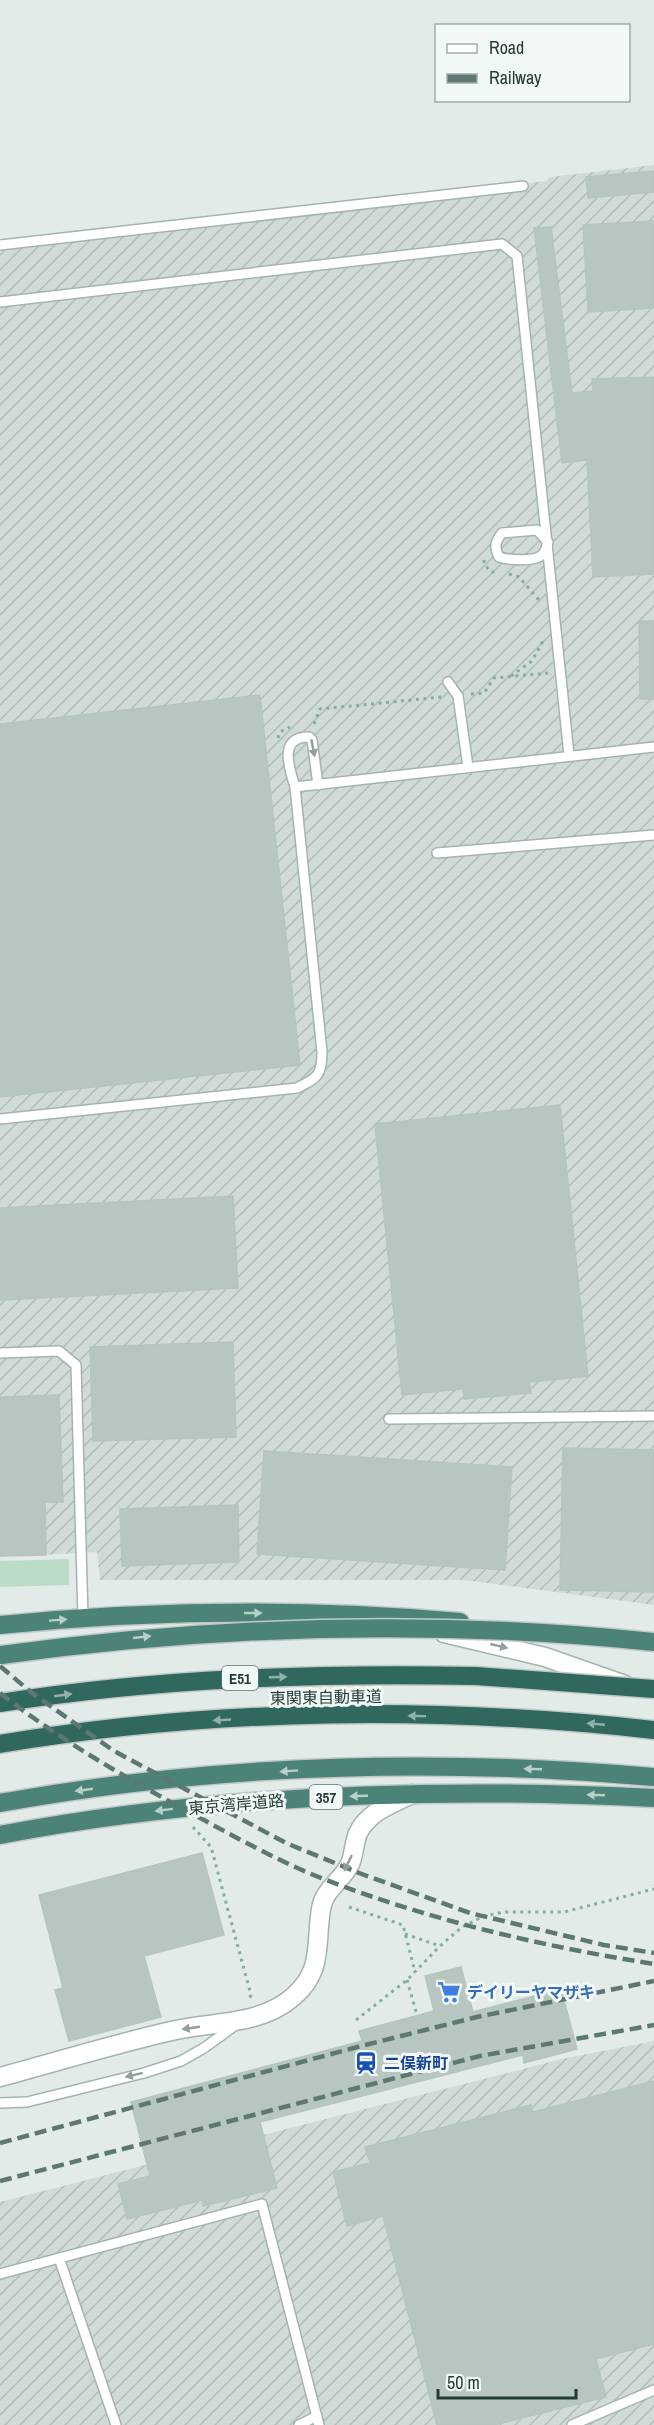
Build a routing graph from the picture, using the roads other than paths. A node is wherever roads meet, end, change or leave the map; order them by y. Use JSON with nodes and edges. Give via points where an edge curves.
{"nodes":[{"id":1,"x":523,"y":186,"type":"dead end"},
{"id":2,"x":0,"y":246,"type":"edge"},
{"id":3,"x":0,"y":302,"type":"edge"},
{"id":4,"x":548,"y":542,"type":"junction"},
{"id":5,"x":448,"y":682,"type":"dead end"},
{"id":6,"x":654,"y":747,"type":"edge"},
{"id":7,"x":569,"y":755,"type":"junction"},
{"id":8,"x":468,"y":767,"type":"junction"},
{"id":9,"x":318,"y":785,"type":"junction"},
{"id":10,"x":295,"y":787,"type":"junction"},
{"id":11,"x":654,"y":835,"type":"edge"},
{"id":12,"x":437,"y":853,"type":"dead end"},
{"id":13,"x":0,"y":1119,"type":"edge"},
{"id":14,"x":0,"y":1353,"type":"edge"},
{"id":15,"x":654,"y":1416,"type":"edge"},
{"id":16,"x":389,"y":1419,"type":"dead end"},
{"id":17,"x":339,"y":1614,"type":"junction"},
{"id":18,"x":83,"y":1618,"type":"junction"},
{"id":19,"x":0,"y":1625,"type":"edge"},
{"id":20,"x":654,"y":1642,"type":"edge"},
{"id":21,"x":654,"y":1648,"type":"edge"},
{"id":22,"x":0,"y":1655,"type":"edge"},
{"id":23,"x":654,"y":1689,"type":"edge"},
{"id":24,"x":654,"y":1697,"type":"edge"},
{"id":25,"x":2,"y":1703,"type":"edge"},
{"id":26,"x":654,"y":1730,"type":"edge"},
{"id":27,"x":6,"y":1744,"type":"edge"},
{"id":28,"x":654,"y":1777,"type":"edge"},
{"id":29,"x":412,"y":1794,"type":"junction"},
{"id":30,"x":654,"y":1798,"type":"edge"},
{"id":31,"x":0,"y":1803,"type":"edge"},
{"id":32,"x":0,"y":1835,"type":"edge"},
{"id":33,"x":242,"y":2021,"type":"junction"},
{"id":34,"x":0,"y":2077,"type":"edge"},
{"id":35,"x":0,"y":2103,"type":"edge"},
{"id":36,"x":59,"y":2258,"type":"junction"},
{"id":37,"x":0,"y":2274,"type":"edge"},
{"id":38,"x":654,"y":2390,"type":"edge"},
{"id":39,"x":318,"y":2421,"type":"edge"},
{"id":40,"x":116,"y":2425,"type":"edge"},
{"id":41,"x":298,"y":2425,"type":"edge"},
{"id":42,"x":572,"y":2425,"type":"edge"}],
"edges":[{"from":1,"to":2,"type":"lane"},
{"from":3,"to":4,"type":"lane","via":[[502,244],[517,256]]},
{"from":4,"to":4,"type":"lane","via":[[538,558],[510,560],[499,557],[495,549],[502,533],[516,531],[537,530]]},
{"from":4,"to":7,"type":"lane"},
{"from":5,"to":8,"type":"lane","via":[[458,696]]},
{"from":6,"to":7,"type":"lane"},
{"from":7,"to":8,"type":"lane"},
{"from":8,"to":9,"type":"lane"},
{"from":9,"to":10,"type":"lane"},
{"from":10,"to":9,"type":"lane","one_way":true,"via":[[288,747],[302,737],[312,740]]},
{"from":10,"to":13,"type":"lane","via":[[322,1052],[322,1066],[316,1078],[297,1088]]},
{"from":11,"to":12,"type":"lane"},
{"from":14,"to":18,"type":"lane","via":[[59,1351],[76,1365]]},
{"from":15,"to":16,"type":"lane"},
{"from":18,"to":17,"type":"highway","one_way":true},
{"from":17,"to":21,"type":"highway","via":[[458,1622]]},
{"from":17,"to":24,"type":"street","one_way":true,"via":[[403,1624],[545,1657]]},
{"from":19,"to":18,"type":"highway","one_way":true},
{"from":22,"to":20,"type":"highway","one_way":true,"bridge":true,"via":[[151,1636],[306,1628],[476,1628]]},
{"from":25,"to":23,"type":"highway","name":"東関東自動車道","number":"E51","one_way":true,"bridge":true,"via":[[157,1684],[296,1676],[476,1676]]},
{"from":26,"to":27,"type":"highway","name":"東関東自動車道","one_way":true,"via":[[475,1717],[296,1717],[164,1724]]},
{"from":28,"to":31,"type":"highway","name":"東京湾岸道路","number":"357","one_way":true,"via":[[547,1769],[301,1770],[184,1778]]},
{"from":30,"to":29,"type":"highway","name":"東京湾岸道路","number":"357","one_way":true},
{"from":29,"to":32,"type":"highway","name":"東京湾岸道路","number":"357","one_way":true,"via":[[191,1807]]},
{"from":29,"to":33,"type":"street","one_way":true,"via":[[376,1812],[359,1831],[350,1864],[325,1895],[319,1948],[306,1983],[275,2009]]},
{"from":33,"to":34,"type":"street","one_way":true,"via":[[169,2031]]},
{"from":33,"to":35,"type":"lane","one_way":true,"via":[[181,2061],[27,2102]]},
{"from":36,"to":37,"type":"lane"},
{"from":36,"to":39,"type":"lane","via":[[262,2204]]},
{"from":36,"to":40,"type":"lane"},
{"from":38,"to":42,"type":"lane"},
{"from":39,"to":41,"type":"lane"}]}
